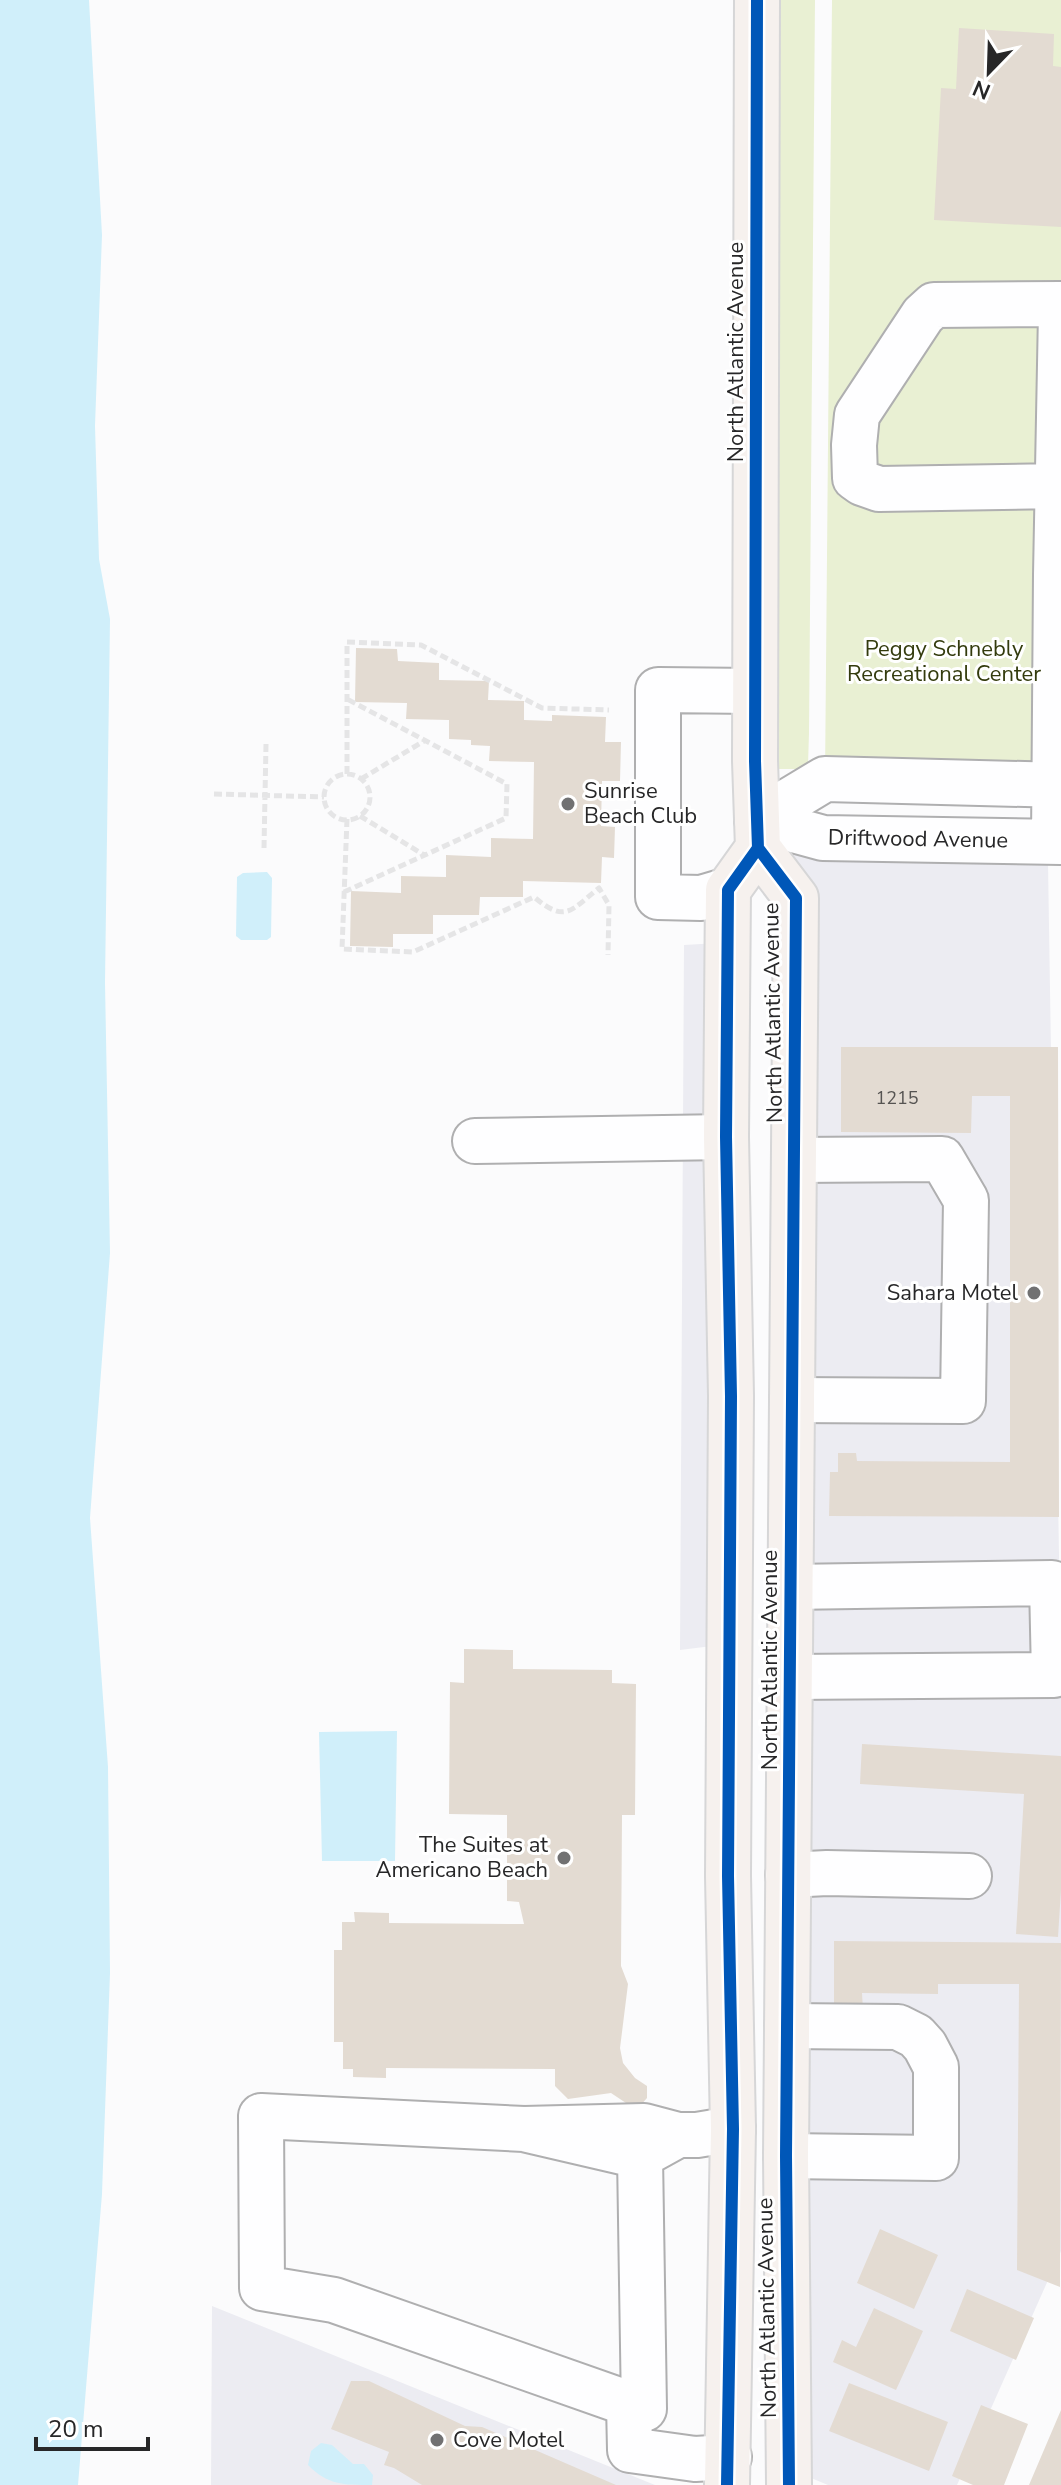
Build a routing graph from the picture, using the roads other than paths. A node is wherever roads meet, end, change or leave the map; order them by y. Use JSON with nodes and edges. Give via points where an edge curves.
{"nodes":[{"id":1,"x":757,"y":0,"type":"edge"},
{"id":2,"x":1061,"y":304,"type":"edge"},
{"id":3,"x":1061,"y":312,"type":"edge"},
{"id":4,"x":1059,"y":486,"type":"edge"},
{"id":5,"x":755,"y":691,"type":"junction"},
{"id":6,"x":1058,"y":785,"type":"edge"},
{"id":7,"x":758,"y":834,"type":"junction"},
{"id":8,"x":1058,"y":842,"type":"edge"},
{"id":9,"x":728,"y":890,"type":"junction"},
{"id":10,"x":726,"y":1137,"type":"junction"},
{"id":11,"x":475,"y":1141,"type":"dead end"},
{"id":12,"x":794,"y":1160,"type":"junction"},
{"id":13,"x":792,"y":1400,"type":"junction"},
{"id":14,"x":790,"y":1587,"type":"junction"},
{"id":15,"x":790,"y":1677,"type":"junction"},
{"id":16,"x":788,"y":1875,"type":"junction"},
{"id":17,"x":969,"y":1876,"type":"dead end"},
{"id":18,"x":787,"y":2026,"type":"junction"},
{"id":19,"x":524,"y":2129,"type":"junction"},
{"id":20,"x":733,"y":2129,"type":"junction"},
{"id":21,"x":678,"y":2135,"type":"junction"},
{"id":22,"x":640,"y":2156,"type":"junction"},
{"id":23,"x":786,"y":2156,"type":"junction"},
{"id":24,"x":629,"y":2404,"type":"junction"},
{"id":25,"x":728,"y":2471,"type":"edge"},
{"id":26,"x":789,"y":2485,"type":"edge"}],
"edges":[{"from":1,"to":5,"type":"main road","name":"North Atlantic Avenue"},
{"from":2,"to":4,"type":"street","via":[[934,305],[865,401],[857,415],[854,445],[855,478],[879,489]]},
{"from":3,"to":4,"type":"street"},
{"from":4,"to":6,"type":"street"},
{"from":5,"to":7,"type":"main road","name":"North Atlantic Avenue"},
{"from":5,"to":9,"type":"street","via":[[658,690],[658,897],[701,898]]},
{"from":6,"to":7,"type":"street","via":[[825,779]]},
{"from":6,"to":8,"type":"street"},
{"from":7,"to":8,"type":"street","name":"Driftwood Avenue"},
{"from":7,"to":9,"type":"main road","name":"North Atlantic Avenue"},
{"from":7,"to":12,"type":"main road","name":"North Atlantic Avenue","via":[[796,898]]},
{"from":9,"to":10,"type":"main road","name":"North Atlantic Avenue"},
{"from":10,"to":11,"type":"street"},
{"from":10,"to":20,"type":"main road","name":"North Atlantic Avenue"},
{"from":12,"to":13,"type":"main road","name":"North Atlantic Avenue"},
{"from":12,"to":13,"type":"street","via":[[942,1159],[966,1200],[963,1401]]},
{"from":13,"to":14,"type":"main road","name":"North Atlantic Avenue"},
{"from":14,"to":15,"type":"main road","name":"North Atlantic Avenue"},
{"from":14,"to":15,"type":"street","via":[[1052,1583],[1054,1675]]},
{"from":15,"to":16,"type":"main road","name":"North Atlantic Avenue"},
{"from":16,"to":17,"type":"street"},
{"from":16,"to":18,"type":"main road","name":"North Atlantic Avenue"},
{"from":18,"to":23,"type":"main road","name":"North Atlantic Avenue"},
{"from":18,"to":23,"type":"street","via":[[898,2027],[916,2036],[936,2067],[936,2158]]},
{"from":19,"to":21,"type":"street","via":[[644,2126]]},
{"from":19,"to":22,"type":"street"},
{"from":19,"to":24,"type":"street","via":[[261,2116],[262,2288],[334,2300]]},
{"from":20,"to":21,"type":"street"},
{"from":20,"to":25,"type":"main road","name":"North Atlantic Avenue"},
{"from":21,"to":22,"type":"street"},
{"from":22,"to":24,"type":"street","via":[[644,2409]]},
{"from":23,"to":26,"type":"main road","name":"North Atlantic Avenue"},
{"from":24,"to":25,"type":"street","via":[[630,2450],[695,2459]]}]}
